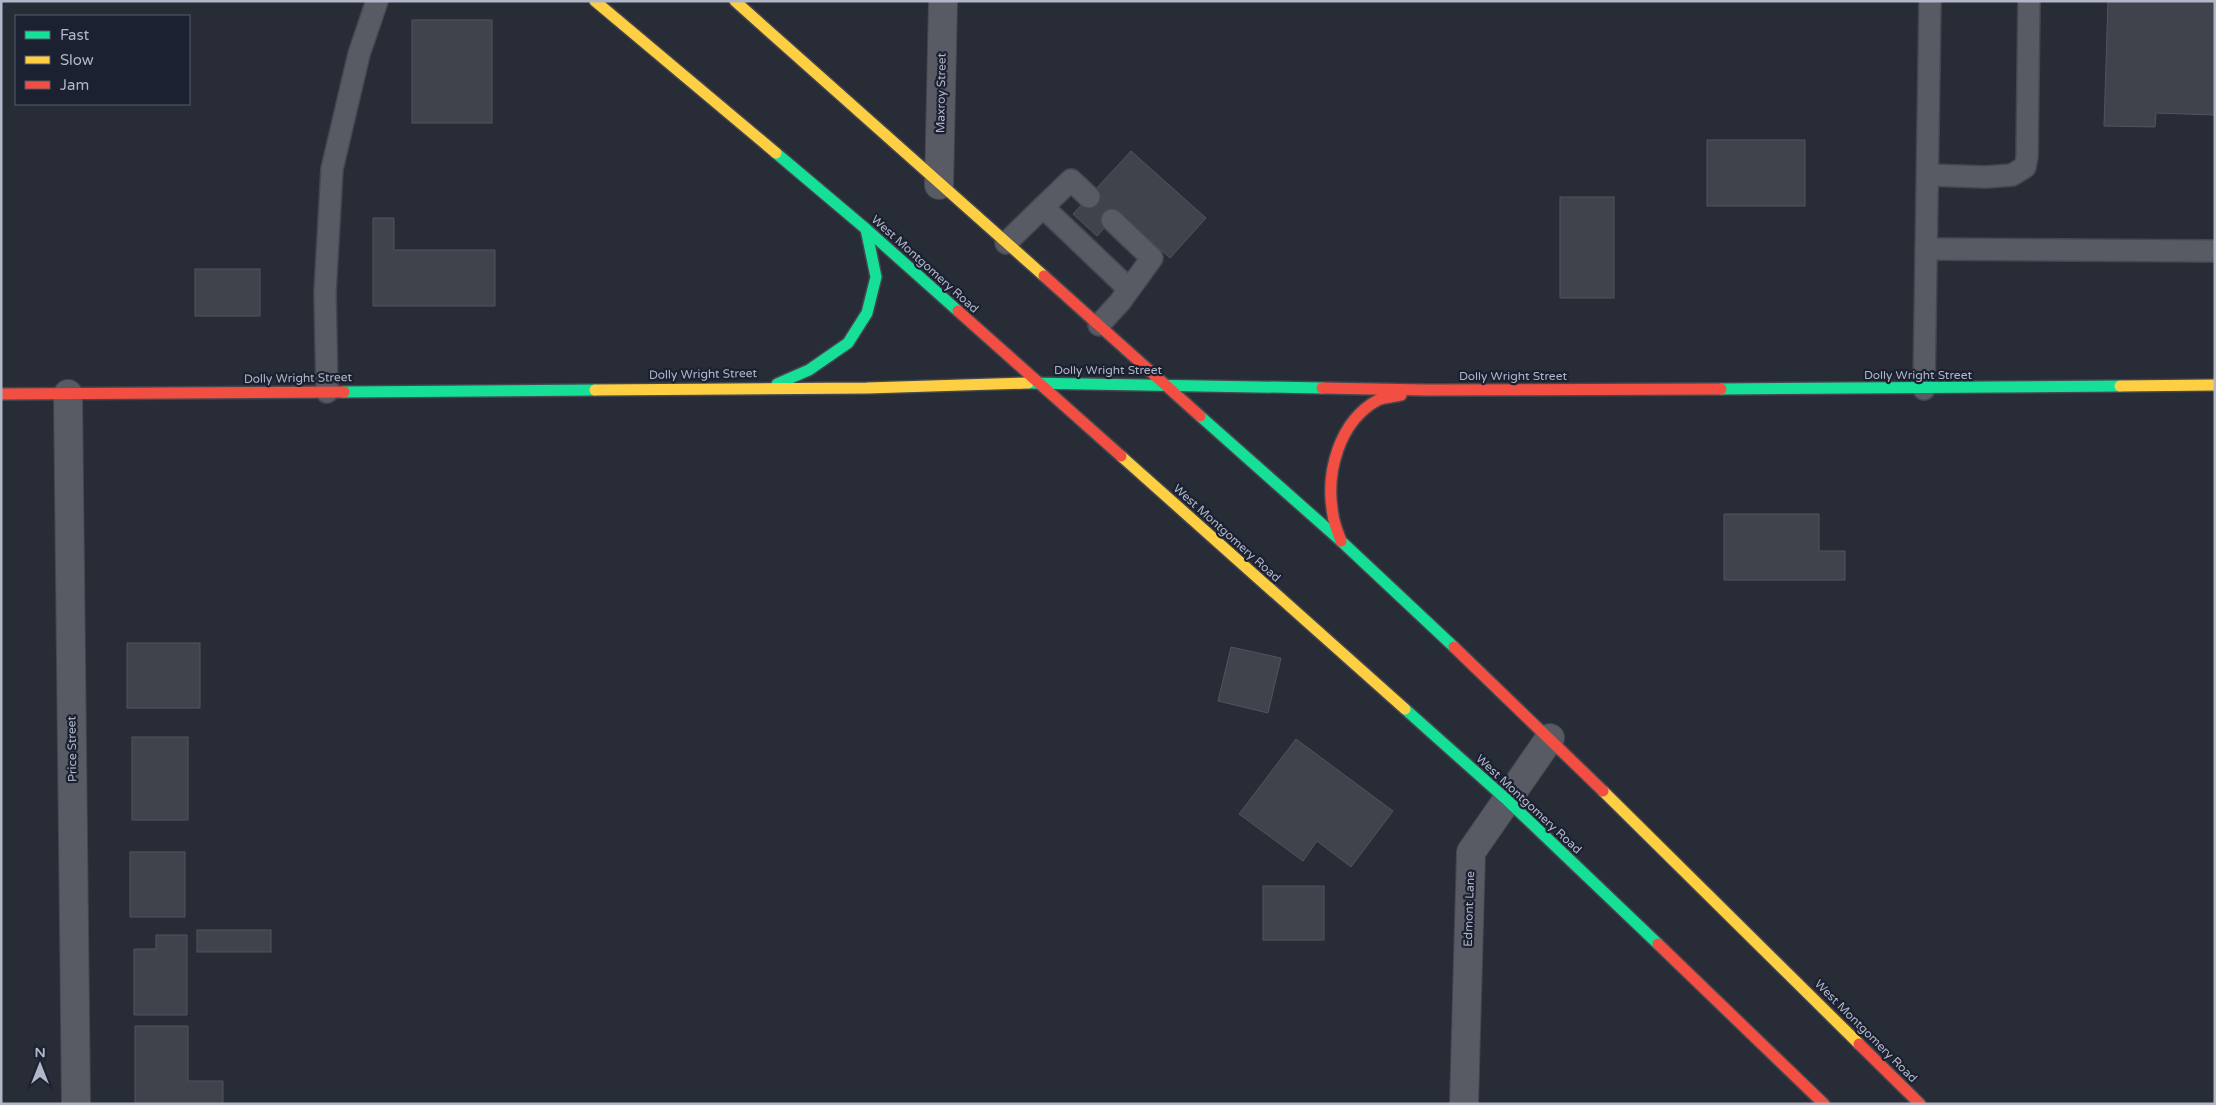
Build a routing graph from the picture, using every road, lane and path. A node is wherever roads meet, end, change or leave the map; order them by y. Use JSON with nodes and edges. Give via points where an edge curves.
{"nodes":[{"id":1,"x":376,"y":1,"type":"edge"},
{"id":2,"x":596,"y":1,"type":"edge"},
{"id":3,"x":735,"y":1,"type":"edge"},
{"id":4,"x":943,"y":1,"type":"edge"},
{"id":5,"x":1930,"y":1,"type":"edge"},
{"id":6,"x":2029,"y":1,"type":"edge"},
{"id":7,"x":1928,"y":175,"type":"junction"},
{"id":8,"x":939,"y":185,"type":"junction"},
{"id":9,"x":1089,"y":197,"type":"dead end"},
{"id":10,"x":1044,"y":207,"type":"junction"},
{"id":11,"x":1112,"y":220,"type":"dead end"},
{"id":12,"x":866,"y":230,"type":"junction"},
{"id":13,"x":1006,"y":243,"type":"junction"},
{"id":14,"x":1926,"y":249,"type":"junction"},
{"id":15,"x":2215,"y":251,"type":"edge"},
{"id":16,"x":1129,"y":289,"type":"junction"},
{"id":17,"x":1099,"y":325,"type":"junction"},
{"id":18,"x":1039,"y":383,"type":"junction"},
{"id":19,"x":1166,"y":384,"type":"junction"},
{"id":20,"x":2215,"y":385,"type":"edge"},
{"id":21,"x":768,"y":388,"type":"junction"},
{"id":22,"x":1924,"y":389,"type":"junction"},
{"id":23,"x":1424,"y":390,"type":"junction"},
{"id":24,"x":327,"y":392,"type":"junction"},
{"id":25,"x":1,"y":394,"type":"edge"},
{"id":26,"x":68,"y":394,"type":"junction"},
{"id":27,"x":1341,"y":541,"type":"junction"},
{"id":28,"x":1550,"y":738,"type":"junction"},
{"id":29,"x":1507,"y":800,"type":"junction"},
{"id":30,"x":76,"y":1104,"type":"edge"},
{"id":31,"x":1464,"y":1104,"type":"edge"},
{"id":32,"x":1824,"y":1104,"type":"edge"},
{"id":33,"x":1920,"y":1104,"type":"edge"}],
"edges":[{"from":1,"to":24,"type":"lane","via":[[359,54],[332,169],[325,292]]},
{"from":2,"to":12,"type":"main road","name":"West Montgomery Road"},
{"from":3,"to":8,"type":"main road","name":"West Montgomery Road"},
{"from":4,"to":8,"type":"street","name":"Maxroy Street"},
{"from":5,"to":7,"type":"lane"},
{"from":6,"to":7,"type":"lane","via":[[2025,167],[2012,176]]},
{"from":7,"to":14,"type":"lane"},
{"from":8,"to":13,"type":"main road","name":"West Montgomery Road"},
{"from":9,"to":10,"type":"lane","via":[[1071,180]]},
{"from":10,"to":13,"type":"lane"},
{"from":10,"to":16,"type":"lane"},
{"from":11,"to":16,"type":"lane","via":[[1152,258]]},
{"from":12,"to":18,"type":"main road","name":"West Montgomery Road"},
{"from":12,"to":21,"type":"main road","via":[[876,277],[867,313],[848,343],[809,370]]},
{"from":13,"to":17,"type":"main road","name":"West Montgomery Road"},
{"from":14,"to":15,"type":"lane"},
{"from":14,"to":22,"type":"lane"},
{"from":16,"to":17,"type":"lane"},
{"from":17,"to":19,"type":"main road","name":"West Montgomery Road"},
{"from":18,"to":19,"type":"main road","name":"Dolly Wright Street"},
{"from":18,"to":21,"type":"main road","name":"Dolly Wright Street"},
{"from":18,"to":29,"type":"main road","name":"West Montgomery Road"},
{"from":19,"to":23,"type":"main road","name":"Dolly Wright Street"},
{"from":19,"to":27,"type":"main road","name":"West Montgomery Road"},
{"from":20,"to":22,"type":"main road","name":"Dolly Wright Street"},
{"from":21,"to":24,"type":"main road","name":"Dolly Wright Street"},
{"from":22,"to":23,"type":"main road","name":"Dolly Wright Street"},
{"from":23,"to":27,"type":"main road","via":[[1379,400],[1359,412],[1340,439],[1333,468],[1332,509]]},
{"from":24,"to":26,"type":"main road","name":"Dolly Wright Street"},
{"from":25,"to":26,"type":"main road","name":"Dolly Wright Street"},
{"from":26,"to":30,"type":"street","name":"Price Street"},
{"from":27,"to":28,"type":"main road","name":"West Montgomery Road"},
{"from":28,"to":29,"type":"street","name":"Edmont Lane"},
{"from":28,"to":33,"type":"main road","name":"West Montgomery Road"},
{"from":29,"to":31,"type":"street","name":"Edmont Lane","via":[[1471,852]]},
{"from":29,"to":32,"type":"main road","name":"West Montgomery Road"}]}
